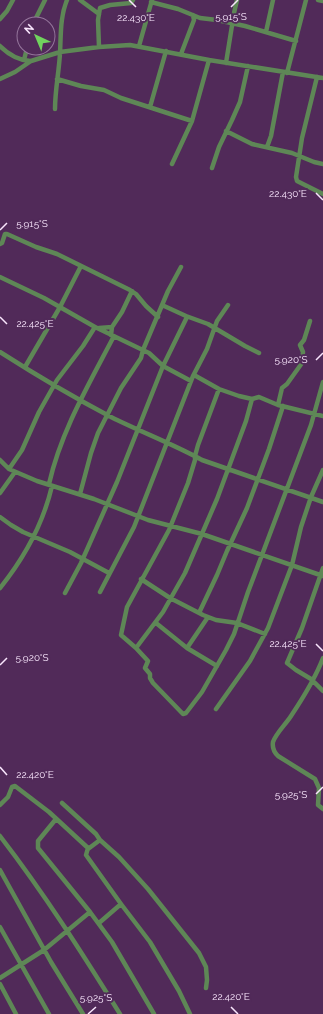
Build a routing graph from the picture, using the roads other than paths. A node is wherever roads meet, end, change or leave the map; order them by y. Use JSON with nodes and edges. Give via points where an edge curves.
{"nodes":[{"id":1,"x":13,"y":0,"type":"edge"},
{"id":2,"x":45,"y":0,"type":"edge"},
{"id":3,"x":67,"y":0,"type":"edge"},
{"id":4,"x":80,"y":0,"type":"edge"},
{"id":5,"x":133,"y":0,"type":"edge"},
{"id":6,"x":238,"y":0,"type":"edge"},
{"id":7,"x":273,"y":0,"type":"edge"},
{"id":8,"x":306,"y":0,"type":"edge"},
{"id":9,"x":318,"y":0,"type":"edge"},
{"id":10,"x":151,"y":1,"type":"edge"},
{"id":11,"x":323,"y":1,"type":"edge"},
{"id":12,"x":111,"y":2,"type":"edge"},
{"id":13,"x":98,"y":14,"type":"junction"},
{"id":14,"x":37,"y":16,"type":"edge"},
{"id":15,"x":194,"y":17,"type":"junction"},
{"id":16,"x":0,"y":20,"type":"edge"},
{"id":17,"x":233,"y":23,"type":"junction"},
{"id":18,"x":266,"y":32,"type":"junction"},
{"id":19,"x":296,"y":41,"type":"junction"},
{"id":20,"x":0,"y":46,"type":"edge"},
{"id":21,"x":139,"y":46,"type":"junction"},
{"id":22,"x":99,"y":47,"type":"junction"},
{"id":23,"x":166,"y":51,"type":"junction"},
{"id":24,"x":60,"y":52,"type":"junction"},
{"id":25,"x":181,"y":54,"type":"junction"},
{"id":26,"x":25,"y":56,"type":"edge"},
{"id":27,"x":24,"y":60,"type":"junction"},
{"id":28,"x":209,"y":60,"type":"junction"},
{"id":29,"x":31,"y":61,"type":"junction"},
{"id":30,"x":226,"y":63,"type":"junction"},
{"id":31,"x":248,"y":66,"type":"junction"},
{"id":32,"x":285,"y":73,"type":"junction"},
{"id":33,"x":317,"y":77,"type":"junction"},
{"id":34,"x":323,"y":78,"type":"edge"},
{"id":35,"x":0,"y":79,"type":"edge"},
{"id":36,"x":57,"y":80,"type":"junction"},
{"id":37,"x":150,"y":107,"type":"junction"},
{"id":38,"x":55,"y":109,"type":"dead end"},
{"id":39,"x":192,"y":121,"type":"junction"},
{"id":40,"x":226,"y":131,"type":"junction"},
{"id":41,"x":267,"y":147,"type":"junction"},
{"id":42,"x":298,"y":155,"type":"junction"},
{"id":43,"x":172,"y":164,"type":"dead end"},
{"id":44,"x":323,"y":164,"type":"edge"},
{"id":45,"x":212,"y":168,"type":"dead end"},
{"id":46,"x":323,"y":194,"type":"edge"},
{"id":47,"x":0,"y":244,"type":"edge"},
{"id":48,"x":81,"y":266,"type":"junction"},
{"id":49,"x":181,"y":267,"type":"dead end"},
{"id":50,"x":0,"y":277,"type":"edge"},
{"id":51,"x":132,"y":291,"type":"junction"},
{"id":52,"x":162,"y":305,"type":"junction"},
{"id":53,"x":228,"y":305,"type":"dead end"},
{"id":54,"x":60,"y":307,"type":"junction"},
{"id":55,"x":187,"y":316,"type":"junction"},
{"id":56,"x":158,"y":317,"type":"junction"},
{"id":57,"x":310,"y":321,"type":"dead end"},
{"id":58,"x":97,"y":327,"type":"junction"},
{"id":59,"x":112,"y":327,"type":"junction"},
{"id":60,"x":214,"y":328,"type":"junction"},
{"id":61,"x":113,"y":335,"type":"junction"},
{"id":62,"x":143,"y":350,"type":"junction"},
{"id":63,"x":0,"y":352,"type":"edge"},
{"id":64,"x":259,"y":353,"type":"dead end"},
{"id":65,"x":163,"y":366,"type":"junction"},
{"id":66,"x":25,"y":367,"type":"junction"},
{"id":67,"x":194,"y":375,"type":"junction"},
{"id":68,"x":191,"y":381,"type":"junction"},
{"id":69,"x":323,"y":382,"type":"edge"},
{"id":70,"x":54,"y":385,"type":"junction"},
{"id":71,"x":219,"y":389,"type":"junction"},
{"id":72,"x":252,"y":399,"type":"junction"},
{"id":73,"x":80,"y":400,"type":"junction"},
{"id":74,"x":281,"y":405,"type":"junction"},
{"id":75,"x":315,"y":413,"type":"junction"},
{"id":76,"x":107,"y":414,"type":"junction"},
{"id":77,"x":323,"y":416,"type":"edge"},
{"id":78,"x":139,"y":429,"type":"junction"},
{"id":79,"x":166,"y":444,"type":"junction"},
{"id":80,"x":195,"y":456,"type":"junction"},
{"id":81,"x":0,"y":460,"type":"edge"},
{"id":82,"x":9,"y":469,"type":"junction"},
{"id":83,"x":228,"y":469,"type":"junction"},
{"id":84,"x":323,"y":470,"type":"edge"},
{"id":85,"x":15,"y":472,"type":"junction"},
{"id":86,"x":257,"y":479,"type":"junction"},
{"id":87,"x":51,"y":485,"type":"junction"},
{"id":88,"x":287,"y":489,"type":"junction"},
{"id":89,"x":0,"y":493,"type":"edge"},
{"id":90,"x":80,"y":494,"type":"junction"},
{"id":91,"x":311,"y":497,"type":"junction"},
{"id":92,"x":323,"y":502,"type":"edge"},
{"id":93,"x":107,"y":504,"type":"junction"},
{"id":94,"x":138,"y":516,"type":"junction"},
{"id":95,"x":0,"y":517,"type":"edge"},
{"id":96,"x":171,"y":525,"type":"junction"},
{"id":97,"x":202,"y":534,"type":"junction"},
{"id":98,"x":34,"y":538,"type":"junction"},
{"id":99,"x":230,"y":544,"type":"junction"},
{"id":100,"x":262,"y":555,"type":"junction"},
{"id":101,"x":83,"y":558,"type":"junction"},
{"id":102,"x":292,"y":565,"type":"junction"},
{"id":103,"x":323,"y":568,"type":"edge"},
{"id":104,"x":109,"y":573,"type":"junction"},
{"id":105,"x":321,"y":576,"type":"edge"},
{"id":106,"x":141,"y":580,"type":"junction"},
{"id":107,"x":0,"y":588,"type":"edge"},
{"id":108,"x":100,"y":592,"type":"dead end"},
{"id":109,"x":65,"y":593,"type":"dead end"},
{"id":110,"x":170,"y":598,"type":"junction"},
{"id":111,"x":199,"y":613,"type":"junction"},
{"id":112,"x":208,"y":618,"type":"junction"},
{"id":113,"x":156,"y":623,"type":"junction"},
{"id":114,"x":237,"y":624,"type":"junction"},
{"id":115,"x":266,"y":634,"type":"junction"},
{"id":116,"x":136,"y":648,"type":"junction"},
{"id":117,"x":187,"y":648,"type":"junction"},
{"id":118,"x":323,"y":658,"type":"edge"},
{"id":119,"x":217,"y":666,"type":"junction"},
{"id":120,"x":313,"y":681,"type":"junction"},
{"id":121,"x":323,"y":691,"type":"edge"},
{"id":122,"x":216,"y":709,"type":"dead end"},
{"id":123,"x":62,"y":803,"type":"dead end"},
{"id":124,"x":0,"y":805,"type":"edge"},
{"id":125,"x":323,"y":809,"type":"edge"},
{"id":126,"x":56,"y":819,"type":"junction"},
{"id":127,"x":0,"y":836,"type":"edge"},
{"id":128,"x":100,"y":840,"type":"junction"},
{"id":129,"x":88,"y":849,"type":"junction"},
{"id":130,"x":0,"y":870,"type":"edge"},
{"id":131,"x":1,"y":876,"type":"edge"},
{"id":132,"x":121,"y":904,"type":"junction"},
{"id":133,"x":90,"y":912,"type":"junction"},
{"id":134,"x":99,"y":923,"type":"junction"},
{"id":135,"x":0,"y":927,"type":"edge"},
{"id":136,"x":68,"y":931,"type":"junction"},
{"id":137,"x":44,"y":950,"type":"junction"},
{"id":138,"x":21,"y":965,"type":"junction"},
{"id":139,"x":0,"y":978,"type":"edge"},
{"id":140,"x":0,"y":984,"type":"edge"},
{"id":141,"x":206,"y":988,"type":"dead end"},
{"id":142,"x":16,"y":1014,"type":"edge"},
{"id":143,"x":49,"y":1014,"type":"edge"},
{"id":144,"x":83,"y":1014,"type":"edge"},
{"id":145,"x":120,"y":1014,"type":"edge"},
{"id":146,"x":154,"y":1014,"type":"edge"},
{"id":147,"x":190,"y":1014,"type":"edge"}],
"edges":[{"from":1,"to":16,"type":"street"},
{"from":2,"to":14,"type":"street"},
{"from":3,"to":24,"type":"street","via":[[62,20]]},
{"from":4,"to":13,"type":"street"},
{"from":5,"to":12,"type":"street","via":[[129,4]]},
{"from":6,"to":17,"type":"street"},
{"from":7,"to":18,"type":"street"},
{"from":8,"to":19,"type":"street"},
{"from":9,"to":11,"type":"street"},
{"from":10,"to":15,"type":"street"},
{"from":10,"to":21,"type":"street"},
{"from":12,"to":13,"type":"street","via":[[100,8]]},
{"from":13,"to":22,"type":"street"},
{"from":15,"to":17,"type":"street"},
{"from":15,"to":25,"type":"street"},
{"from":17,"to":18,"type":"street"},
{"from":17,"to":30,"type":"street"},
{"from":18,"to":19,"type":"street"},
{"from":19,"to":32,"type":"street"},
{"from":20,"to":27,"type":"street"},
{"from":21,"to":22,"type":"street"},
{"from":21,"to":23,"type":"street"},
{"from":22,"to":24,"type":"street"},
{"from":23,"to":25,"type":"street"},
{"from":23,"to":37,"type":"street"},
{"from":24,"to":29,"type":"street"},
{"from":24,"to":36,"type":"street"},
{"from":25,"to":28,"type":"street"},
{"from":26,"to":27,"type":"street"},
{"from":27,"to":29,"type":"street"},
{"from":28,"to":30,"type":"street"},
{"from":28,"to":39,"type":"street"},
{"from":29,"to":35,"type":"street"},
{"from":30,"to":31,"type":"street"},
{"from":31,"to":32,"type":"street"},
{"from":31,"to":40,"type":"street","via":[[240,102]]},
{"from":32,"to":33,"type":"street"},
{"from":32,"to":41,"type":"street"},
{"from":33,"to":34,"type":"street"},
{"from":33,"to":42,"type":"street"},
{"from":36,"to":37,"type":"street","via":[[104,90]]},
{"from":36,"to":38,"type":"street"},
{"from":37,"to":39,"type":"street"},
{"from":39,"to":43,"type":"street"},
{"from":40,"to":41,"type":"street","via":[[252,144]]},
{"from":40,"to":45,"type":"street"},
{"from":41,"to":42,"type":"street"},
{"from":42,"to":44,"type":"street"},
{"from":42,"to":46,"type":"street","via":[[296,180]]},
{"from":47,"to":48,"type":"street","via":[[7,234]]},
{"from":48,"to":51,"type":"street"},
{"from":48,"to":54,"type":"street"},
{"from":49,"to":52,"type":"street"},
{"from":50,"to":54,"type":"street"},
{"from":51,"to":56,"type":"street"},
{"from":51,"to":59,"type":"street"},
{"from":52,"to":55,"type":"street"},
{"from":52,"to":56,"type":"street"},
{"from":53,"to":60,"type":"street"},
{"from":54,"to":58,"type":"street"},
{"from":54,"to":66,"type":"street"},
{"from":55,"to":60,"type":"street"},
{"from":55,"to":65,"type":"street"},
{"from":56,"to":62,"type":"street"},
{"from":57,"to":74,"type":"street","via":[[300,345],[304,357],[302,363],[282,388]]},
{"from":58,"to":59,"type":"street"},
{"from":58,"to":61,"type":"street"},
{"from":58,"to":70,"type":"street"},
{"from":59,"to":61,"type":"street"},
{"from":60,"to":64,"type":"street"},
{"from":60,"to":67,"type":"street"},
{"from":61,"to":62,"type":"street"},
{"from":61,"to":73,"type":"street"},
{"from":62,"to":65,"type":"street"},
{"from":62,"to":76,"type":"street","via":[[138,363]]},
{"from":63,"to":66,"type":"street"},
{"from":65,"to":68,"type":"street"},
{"from":65,"to":78,"type":"street"},
{"from":66,"to":70,"type":"street"},
{"from":67,"to":68,"type":"street"},
{"from":67,"to":71,"type":"street"},
{"from":68,"to":79,"type":"street"},
{"from":69,"to":75,"type":"street"},
{"from":70,"to":73,"type":"street"},
{"from":70,"to":82,"type":"street","via":[[22,450]]},
{"from":71,"to":72,"type":"street"},
{"from":71,"to":80,"type":"street"},
{"from":72,"to":74,"type":"street","via":[[259,397]]},
{"from":72,"to":83,"type":"street"},
{"from":73,"to":76,"type":"street"},
{"from":73,"to":87,"type":"street","via":[[65,435]]},
{"from":74,"to":75,"type":"street"},
{"from":74,"to":86,"type":"street","via":[[269,449]]},
{"from":75,"to":77,"type":"street"},
{"from":75,"to":88,"type":"street"},
{"from":76,"to":78,"type":"street"},
{"from":76,"to":90,"type":"street","via":[[91,453]]},
{"from":78,"to":79,"type":"street"},
{"from":78,"to":93,"type":"street"},
{"from":79,"to":80,"type":"street"},
{"from":79,"to":94,"type":"street"},
{"from":80,"to":83,"type":"street"},
{"from":80,"to":96,"type":"street","via":[[188,483]]},
{"from":81,"to":82,"type":"street"},
{"from":82,"to":85,"type":"street"},
{"from":83,"to":86,"type":"street"},
{"from":83,"to":97,"type":"street"},
{"from":84,"to":91,"type":"street"},
{"from":85,"to":87,"type":"street"},
{"from":85,"to":89,"type":"street"},
{"from":86,"to":88,"type":"street"},
{"from":86,"to":99,"type":"street"},
{"from":87,"to":90,"type":"street"},
{"from":87,"to":98,"type":"street"},
{"from":88,"to":91,"type":"street"},
{"from":88,"to":100,"type":"street"},
{"from":90,"to":93,"type":"street"},
{"from":91,"to":92,"type":"street"},
{"from":91,"to":102,"type":"street"},
{"from":93,"to":94,"type":"street"},
{"from":93,"to":101,"type":"street"},
{"from":94,"to":96,"type":"street"},
{"from":94,"to":104,"type":"street"},
{"from":95,"to":98,"type":"street"},
{"from":96,"to":97,"type":"street"},
{"from":96,"to":106,"type":"street"},
{"from":97,"to":99,"type":"street"},
{"from":97,"to":110,"type":"street","via":[[185,573]]},
{"from":98,"to":101,"type":"street"},
{"from":98,"to":107,"type":"street"},
{"from":99,"to":100,"type":"street"},
{"from":99,"to":111,"type":"street"},
{"from":100,"to":102,"type":"street"},
{"from":100,"to":114,"type":"street"},
{"from":101,"to":104,"type":"street"},
{"from":101,"to":109,"type":"street"},
{"from":102,"to":105,"type":"street"},
{"from":102,"to":115,"type":"street"},
{"from":103,"to":105,"type":"street"},
{"from":104,"to":108,"type":"street"},
{"from":105,"to":120,"type":"street","via":[[288,663]]},
{"from":106,"to":110,"type":"street"},
{"from":106,"to":116,"type":"street","via":[[127,607],[121,633]]},
{"from":110,"to":111,"type":"street"},
{"from":110,"to":113,"type":"street"},
{"from":111,"to":112,"type":"street"},
{"from":112,"to":114,"type":"street"},
{"from":112,"to":117,"type":"street"},
{"from":113,"to":116,"type":"street"},
{"from":113,"to":117,"type":"street"},
{"from":114,"to":115,"type":"street"},
{"from":114,"to":119,"type":"street"},
{"from":115,"to":122,"type":"street"},
{"from":116,"to":119,"type":"street","via":[[148,661],[145,668],[153,683],[184,714],[202,692]]},
{"from":117,"to":119,"type":"street"},
{"from":118,"to":120,"type":"street"},
{"from":120,"to":121,"type":"street"},
{"from":120,"to":125,"type":"street","via":[[275,738],[273,747],[278,756],[315,780],[319,788],[318,805]]},
{"from":123,"to":128,"type":"street"},
{"from":124,"to":126,"type":"street","via":[[15,786]]},
{"from":126,"to":129,"type":"street"},
{"from":126,"to":133,"type":"street","via":[[37,845]]},
{"from":127,"to":136,"type":"street"},
{"from":128,"to":129,"type":"street"},
{"from":128,"to":141,"type":"street","via":[[148,889],[199,954],[206,967]]},
{"from":129,"to":132,"type":"street","via":[[86,855]]},
{"from":130,"to":131,"type":"street"},
{"from":131,"to":137,"type":"street"},
{"from":132,"to":134,"type":"street"},
{"from":132,"to":147,"type":"street","via":[[150,942]]},
{"from":133,"to":134,"type":"street"},
{"from":133,"to":136,"type":"street"},
{"from":134,"to":146,"type":"street"},
{"from":135,"to":138,"type":"street"},
{"from":136,"to":137,"type":"street"},
{"from":136,"to":145,"type":"street"},
{"from":137,"to":138,"type":"street"},
{"from":137,"to":144,"type":"street"},
{"from":138,"to":139,"type":"street"},
{"from":138,"to":143,"type":"street"},
{"from":140,"to":142,"type":"street"}]}
